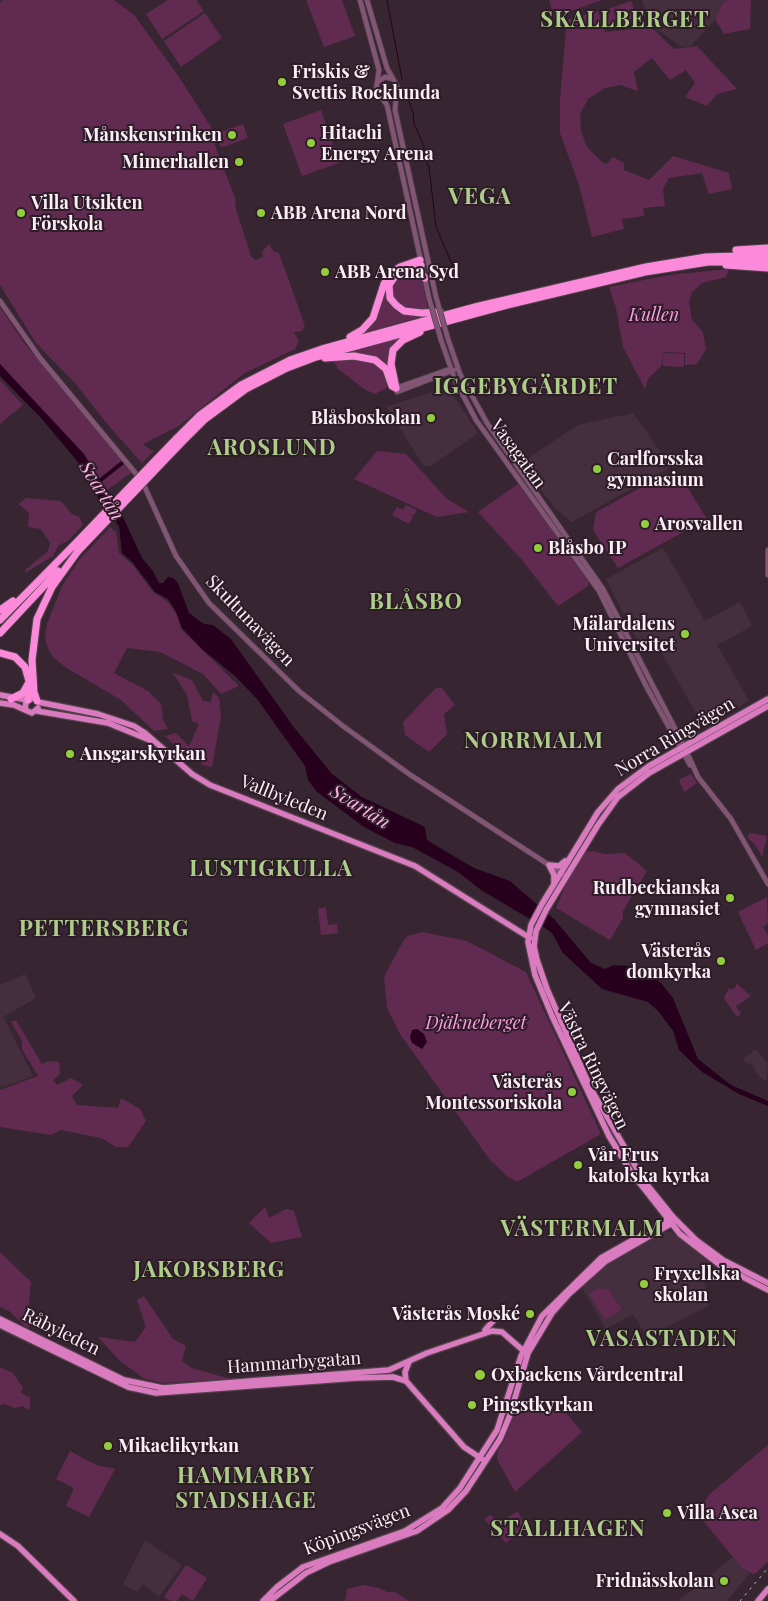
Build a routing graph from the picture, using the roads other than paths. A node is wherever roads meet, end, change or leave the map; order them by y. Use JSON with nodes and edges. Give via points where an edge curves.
{"nodes":[{"id":1,"x":360,"y":0,"type":"edge"},
{"id":2,"x":367,"y":0,"type":"edge"},
{"id":3,"x":394,"y":80,"type":"junction"},
{"id":4,"x":377,"y":83,"type":"junction"},
{"id":5,"x":396,"y":94,"type":"junction"},
{"id":6,"x":380,"y":97,"type":"junction"},
{"id":7,"x":768,"y":248,"type":"edge"},
{"id":8,"x":768,"y":255,"type":"edge"},
{"id":9,"x":706,"y":257,"type":"junction"},
{"id":10,"x":423,"y":261,"type":"junction"},
{"id":11,"x":768,"y":261,"type":"edge"},
{"id":12,"x":692,"y":264,"type":"junction"},
{"id":13,"x":768,"y":268,"type":"edge"},
{"id":14,"x":407,"y":269,"type":"junction"},
{"id":15,"x":425,"y":278,"type":"junction"},
{"id":16,"x":0,"y":301,"type":"edge"},
{"id":17,"x":455,"y":312,"type":"junction"},
{"id":18,"x":448,"y":321,"type":"junction"},
{"id":19,"x":334,"y":349,"type":"junction"},
{"id":20,"x":323,"y":352,"type":"junction"},
{"id":21,"x":446,"y":354,"type":"junction"},
{"id":22,"x":458,"y":368,"type":"junction"},
{"id":23,"x":452,"y":370,"type":"junction"},
{"id":24,"x":440,"y":374,"type":"junction"},
{"id":25,"x":455,"y":380,"type":"junction"},
{"id":26,"x":396,"y":390,"type":"junction"},
{"id":27,"x":179,"y":441,"type":"junction"},
{"id":28,"x":510,"y":461,"type":"junction"},
{"id":29,"x":75,"y":548,"type":"junction"},
{"id":30,"x":768,"y":550,"type":"edge"},
{"id":31,"x":768,"y":575,"type":"edge"},
{"id":32,"x":30,"y":590,"type":"junction"},
{"id":33,"x":0,"y":610,"type":"edge"},
{"id":34,"x":0,"y":620,"type":"edge"},
{"id":35,"x":0,"y":632,"type":"edge"},
{"id":36,"x":0,"y":653,"type":"edge"},
{"id":37,"x":29,"y":681,"type":"junction"},
{"id":38,"x":0,"y":695,"type":"edge"},
{"id":39,"x":11,"y":699,"type":"junction"},
{"id":40,"x":28,"y":700,"type":"junction"},
{"id":41,"x":768,"y":700,"type":"edge"},
{"id":42,"x":38,"y":701,"type":"junction"},
{"id":43,"x":1,"y":703,"type":"edge"},
{"id":44,"x":768,"y":706,"type":"edge"},
{"id":45,"x":25,"y":709,"type":"junction"},
{"id":46,"x":37,"y":711,"type":"junction"},
{"id":47,"x":152,"y":741,"type":"junction"},
{"id":48,"x":683,"y":750,"type":"junction"},
{"id":49,"x":569,"y":858,"type":"junction"},
{"id":50,"x":549,"y":865,"type":"junction"},
{"id":51,"x":564,"y":874,"type":"junction"},
{"id":52,"x":554,"y":884,"type":"junction"},
{"id":53,"x":768,"y":884,"type":"edge"},
{"id":54,"x":548,"y":900,"type":"junction"},
{"id":55,"x":535,"y":916,"type":"junction"},
{"id":56,"x":516,"y":931,"type":"junction"},
{"id":57,"x":532,"y":942,"type":"junction"},
{"id":58,"x":656,"y":1205,"type":"junction"},
{"id":59,"x":672,"y":1221,"type":"junction"},
{"id":60,"x":659,"y":1228,"type":"junction"},
{"id":61,"x":680,"y":1234,"type":"junction"},
{"id":62,"x":768,"y":1283,"type":"edge"},
{"id":63,"x":768,"y":1290,"type":"edge"},
{"id":64,"x":0,"y":1319,"type":"edge"},
{"id":65,"x":493,"y":1321,"type":"dead end"},
{"id":66,"x":0,"y":1325,"type":"edge"},
{"id":67,"x":479,"y":1334,"type":"junction"},
{"id":68,"x":530,"y":1338,"type":"junction"},
{"id":69,"x":515,"y":1343,"type":"junction"},
{"id":70,"x":525,"y":1355,"type":"junction"},
{"id":71,"x":409,"y":1362,"type":"junction"},
{"id":72,"x":107,"y":1374,"type":"junction"},
{"id":73,"x":406,"y":1381,"type":"junction"},
{"id":74,"x":480,"y":1458,"type":"junction"},
{"id":75,"x":486,"y":1460,"type":"junction"},
{"id":76,"x":0,"y":1534,"type":"edge"},
{"id":77,"x":768,"y":1590,"type":"edge"},
{"id":78,"x":74,"y":1601,"type":"edge"},
{"id":79,"x":263,"y":1601,"type":"edge"},
{"id":80,"x":270,"y":1601,"type":"edge"},
{"id":81,"x":758,"y":1601,"type":"edge"}],
"edges":[{"from":1,"to":4,"type":"street","via":[[380,75]]},
{"from":2,"to":3,"type":"street","via":[[385,63]]},
{"from":3,"to":4,"type":"street","via":[[385,77]]},
{"from":3,"to":5,"type":"street","via":[[398,87]]},
{"from":4,"to":6,"type":"street"},
{"from":5,"to":6,"type":"street","via":[[389,99]]},
{"from":5,"to":10,"type":"street","name":"Vasagatan","via":[[394,110]]},
{"from":6,"to":10,"type":"street","name":"Vasagatan","via":[[387,105]]},
{"from":7,"to":9,"type":"highway","via":[[709,254]]},
{"from":8,"to":9,"type":"highway"},
{"from":9,"to":17,"type":"highway","via":[[620,272]]},
{"from":10,"to":14,"type":"highway"},
{"from":10,"to":15,"type":"street","name":"Vasagatan"},
{"from":10,"to":19,"type":"highway","via":[[400,266],[390,274],[366,327]]},
{"from":10,"to":22,"type":"street","name":"Vasagatan","bridge":true},
{"from":11,"to":12,"type":"highway","via":[[729,260]]},
{"from":12,"to":13,"type":"highway","via":[[696,267]]},
{"from":12,"to":18,"type":"highway","via":[[624,277]]},
{"from":14,"to":15,"type":"highway","via":[[418,271]]},
{"from":14,"to":17,"type":"highway","via":[[390,282],[389,294],[396,306],[413,313]]},
{"from":15,"to":21,"type":"street","name":"Vasagatan","bridge":true},
{"from":16,"to":50,"type":"street","name":"Skultunavägen","via":[[40,358],[142,481],[176,556],[210,603],[299,691],[336,721],[409,774]]},
{"from":17,"to":19,"type":"highway"},
{"from":18,"to":19,"type":"highway"},
{"from":18,"to":26,"type":"highway","via":[[408,337],[396,346],[391,359]]},
{"from":19,"to":20,"type":"highway"},
{"from":19,"to":20,"type":"highway"},
{"from":19,"to":26,"type":"highway","via":[[379,363]]},
{"from":20,"to":27,"type":"highway","via":[[267,378],[228,402]]},
{"from":20,"to":27,"type":"highway","via":[[308,353],[236,388],[200,415]]},
{"from":21,"to":23,"type":"street","name":"Vasagatan"},
{"from":21,"to":24,"type":"street","via":[[445,367]]},
{"from":22,"to":23,"type":"street"},
{"from":22,"to":28,"type":"street","name":"Vasagatan"},
{"from":23,"to":24,"type":"street"},
{"from":23,"to":25,"type":"street","name":"Vasagatan"},
{"from":24,"to":25,"type":"street"},
{"from":24,"to":26,"type":"street"},
{"from":25,"to":28,"type":"street","name":"Vasagatan","via":[[476,420]]},
{"from":27,"to":29,"type":"highway","bridge":true},
{"from":28,"to":48,"type":"street","name":"Vasagatan","via":[[599,591]]},
{"from":29,"to":32,"type":"highway"},
{"from":29,"to":35,"type":"highway"},
{"from":29,"to":42,"type":"highway","via":[[42,605],[35,627],[34,692]]},
{"from":30,"to":31,"type":"street"},
{"from":32,"to":33,"type":"highway"},
{"from":32,"to":34,"type":"highway"},
{"from":36,"to":37,"type":"highway","via":[[21,661]]},
{"from":37,"to":39,"type":"highway","via":[[23,694]]},
{"from":37,"to":40,"type":"highway"},
{"from":38,"to":39,"type":"main road"},
{"from":39,"to":40,"type":"main road"},
{"from":40,"to":42,"type":"main road","name":"Vallbyleden"},
{"from":40,"to":45,"type":"main road"},
{"from":41,"to":48,"type":"main road","name":"Norra Ringvägen"},
{"from":42,"to":46,"type":"main road"},
{"from":42,"to":47,"type":"main road","name":"Vallbyleden","via":[[117,719],[145,733]]},
{"from":43,"to":45,"type":"main road"},
{"from":44,"to":48,"type":"main road","name":"Norra Ringvägen"},
{"from":45,"to":46,"type":"main road","name":"Vallbyleden"},
{"from":46,"to":47,"type":"main road","name":"Vallbyleden","via":[[108,723]]},
{"from":47,"to":56,"type":"main road","name":"Vallbyleden","via":[[210,785],[414,866]]},
{"from":48,"to":49,"type":"main road","name":"Norra Ringvägen","via":[[637,774],[618,789],[598,812]]},
{"from":48,"to":51,"type":"main road","name":"Norra Ringvägen","via":[[618,797]]},
{"from":48,"to":53,"type":"street","name":"Vasagatan","via":[[731,819]]},
{"from":49,"to":50,"type":"main road","via":[[559,866]]},
{"from":49,"to":51,"type":"main road","name":"Norra Ringvägen"},
{"from":50,"to":51,"type":"street","name":"Skultunavägen"},
{"from":50,"to":52,"type":"main road","via":[[554,874]]},
{"from":51,"to":52,"type":"main road","name":"Norra Ringvägen"},
{"from":51,"to":54,"type":"main road","name":"Norra Ringvägen"},
{"from":52,"to":54,"type":"main road","name":"Norra Ringvägen"},
{"from":54,"to":55,"type":"main road","name":"Norra Ringvägen"},
{"from":54,"to":57,"type":"main road","name":"Norra Ringvägen"},
{"from":55,"to":56,"type":"main road","via":[[525,930]]},
{"from":55,"to":57,"type":"main road","name":"Norra Ringvägen"},
{"from":56,"to":57,"type":"main road","name":"Vallbyleden"},
{"from":56,"to":57,"type":"main road","name":"Vallbyleden"},
{"from":57,"to":58,"type":"main road","name":"Västra Ringvägen","via":[[531,962],[540,991],[631,1172]]},
{"from":57,"to":59,"type":"main road","name":"Västra Ringvägen","via":[[547,989],[590,1089],[636,1170]]},
{"from":58,"to":59,"type":"main road","name":"Västra Ringvägen"},
{"from":58,"to":60,"type":"main road","via":[[660,1216]]},
{"from":59,"to":60,"type":"main road"},
{"from":59,"to":61,"type":"main road","name":"Västra Ringvägen"},
{"from":59,"to":62,"type":"main road","via":[[723,1260]]},
{"from":60,"to":61,"type":"main road"},
{"from":60,"to":68,"type":"main road","via":[[611,1252],[590,1268],[547,1310]]},
{"from":60,"to":70,"type":"main road","via":[[615,1254],[578,1286],[546,1321]]},
{"from":61,"to":63,"type":"main road","name":"Västra Ringvägen","via":[[727,1269]]},
{"from":64,"to":72,"type":"main road","name":"Råbyleden"},
{"from":65,"to":67,"type":"main road","name":"Hammarbygatan"},
{"from":66,"to":72,"type":"main road","name":"Råbyleden"},
{"from":67,"to":69,"type":"main road","name":"Hammarbygatan","via":[[498,1330]]},
{"from":67,"to":71,"type":"main road","name":"Hammarbygatan"},
{"from":68,"to":69,"type":"main road","via":[[524,1343]]},
{"from":68,"to":70,"type":"main road"},
{"from":69,"to":70,"type":"main road"},
{"from":70,"to":74,"type":"main road","name":"Köpingsvägen","via":[[501,1422]]},
{"from":70,"to":75,"type":"main road","name":"Köpingsvägen","via":[[505,1429]]},
{"from":71,"to":72,"type":"main road","name":"Hammarbygatan","via":[[377,1372],[328,1373],[174,1388],[130,1382]]},
{"from":71,"to":73,"type":"main road"},
{"from":72,"to":73,"type":"main road","name":"Hammarbygatan","via":[[135,1390],[156,1393],[356,1378],[393,1377]]},
{"from":73,"to":74,"type":"main road","via":[[464,1447]]},
{"from":74,"to":75,"type":"main road"},
{"from":74,"to":79,"type":"main road","name":"Köpingsvägen","via":[[442,1508],[395,1535],[303,1568]]},
{"from":75,"to":80,"type":"main road","name":"Köpingsvägen","via":[[455,1503],[432,1523],[317,1567],[296,1579]]},
{"from":76,"to":78,"type":"main road","via":[[18,1546]]},
{"from":77,"to":81,"type":"main road"}]}
